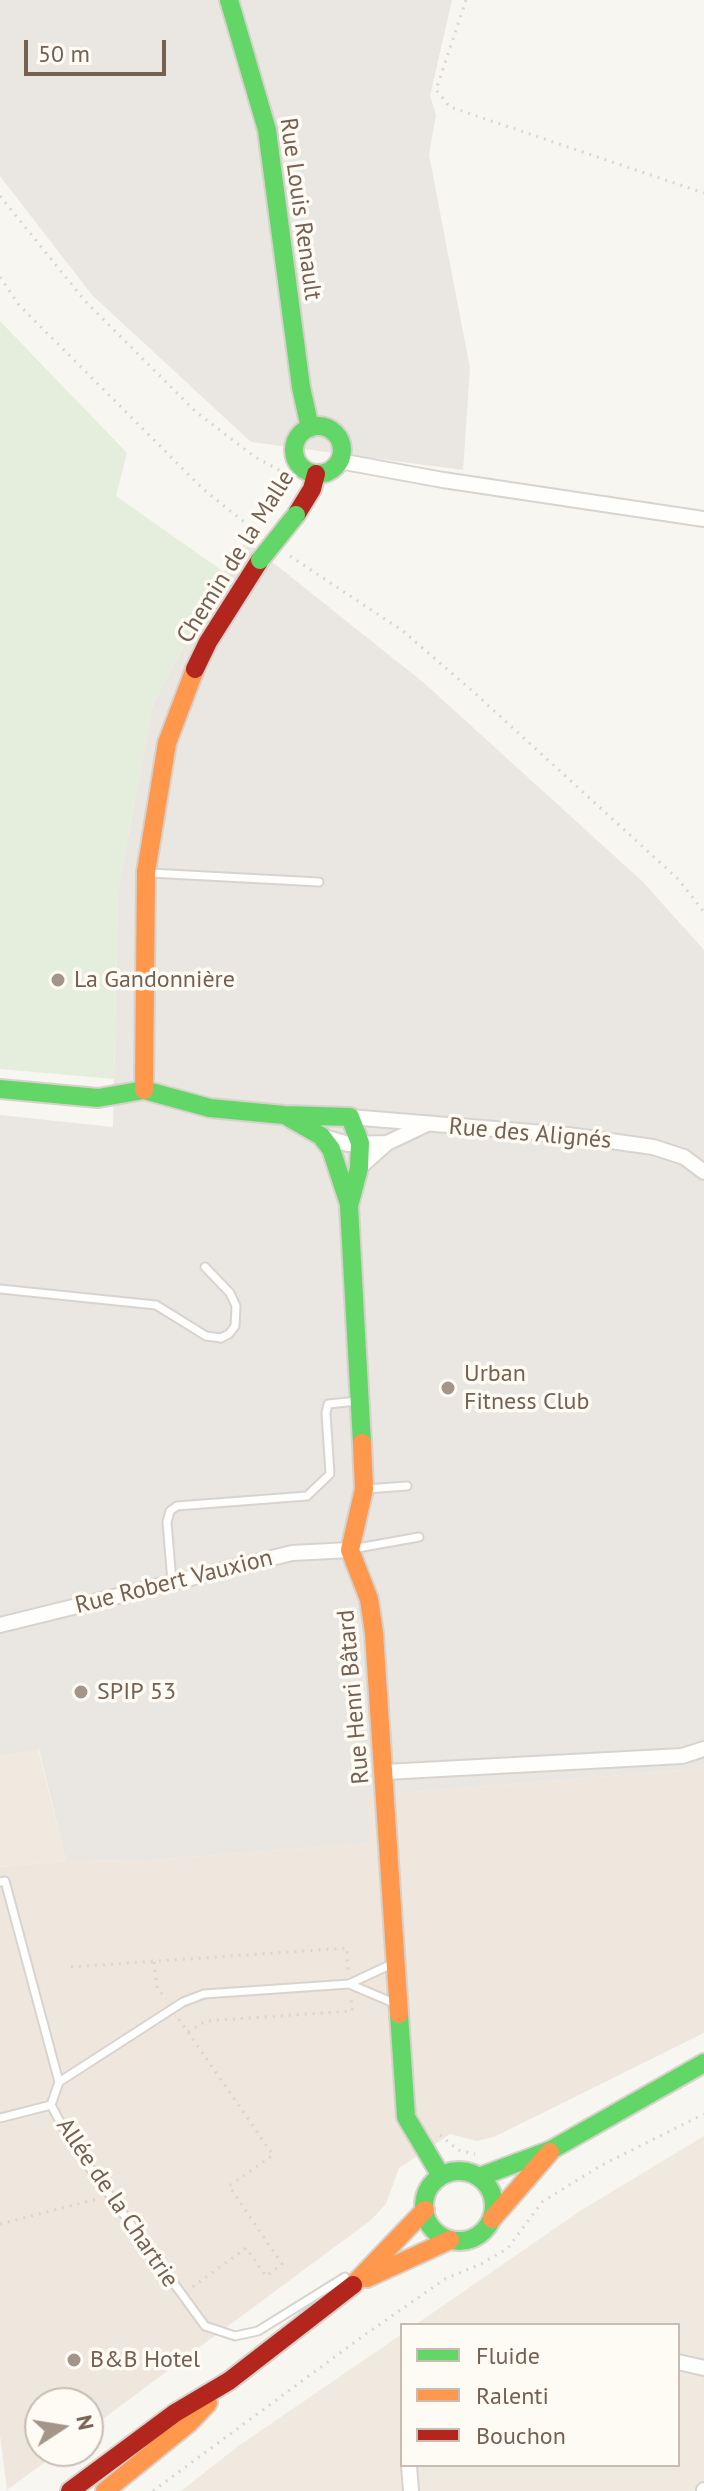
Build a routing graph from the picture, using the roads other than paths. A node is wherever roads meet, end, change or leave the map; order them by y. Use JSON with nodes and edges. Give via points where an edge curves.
{"nodes":[{"id":1,"x":229,"y":0,"type":"edge"},
{"id":2,"x":310,"y":428,"type":"junction"},
{"id":3,"x":339,"y":461,"type":"junction"},
{"id":4,"x":316,"y":474,"type":"junction"},
{"id":5,"x":704,"y":519,"type":"edge"},
{"id":6,"x":146,"y":872,"type":"junction"},
{"id":7,"x":319,"y":882,"type":"dead end"},
{"id":8,"x":0,"y":1089,"type":"edge"},
{"id":9,"x":144,"y":1090,"type":"junction"},
{"id":10,"x":284,"y":1115,"type":"junction"},
{"id":11,"x":350,"y":1117,"type":"junction"},
{"id":12,"x":426,"y":1125,"type":"junction"},
{"id":13,"x":321,"y":1136,"type":"junction"},
{"id":14,"x":360,"y":1143,"type":"junction"},
{"id":15,"x":387,"y":1143,"type":"junction"},
{"id":16,"x":359,"y":1168,"type":"junction"},
{"id":17,"x":704,"y":1172,"type":"edge"},
{"id":18,"x":349,"y":1206,"type":"junction"},
{"id":19,"x":205,"y":1267,"type":"dead end"},
{"id":20,"x":0,"y":1289,"type":"edge"},
{"id":21,"x":360,"y":1401,"type":"junction"},
{"id":22,"x":407,"y":1486,"type":"dead end"},
{"id":23,"x":364,"y":1489,"type":"junction"},
{"id":24,"x":419,"y":1537,"type":"dead end"},
{"id":25,"x":350,"y":1550,"type":"junction"},
{"id":26,"x":172,"y":1582,"type":"junction"},
{"id":27,"x":0,"y":1625,"type":"edge"},
{"id":28,"x":704,"y":1749,"type":"edge"},
{"id":29,"x":385,"y":1772,"type":"junction"},
{"id":30,"x":0,"y":1882,"type":"edge"},
{"id":31,"x":397,"y":1962,"type":"junction"},
{"id":32,"x":349,"y":1984,"type":"junction"},
{"id":33,"x":400,"y":2005,"type":"junction"},
{"id":34,"x":704,"y":2063,"type":"edge"},
{"id":35,"x":59,"y":2082,"type":"junction"},
{"id":36,"x":51,"y":2105,"type":"junction"},
{"id":37,"x":0,"y":2118,"type":"edge"},
{"id":38,"x":551,"y":2150,"type":"junction"},
{"id":39,"x":441,"y":2176,"type":"junction"},
{"id":40,"x":479,"y":2177,"type":"junction"},
{"id":41,"x":425,"y":2210,"type":"junction"},
{"id":42,"x":492,"y":2219,"type":"junction"},
{"id":43,"x":450,"y":2240,"type":"junction"},
{"id":44,"x":384,"y":2253,"type":"junction"},
{"id":45,"x":357,"y":2282,"type":"junction"},
{"id":46,"x":680,"y":2362,"type":"edge"},
{"id":47,"x":704,"y":2368,"type":"edge"},
{"id":48,"x":229,"y":2381,"type":"junction"},
{"id":49,"x":409,"y":2467,"type":"edge"},
{"id":50,"x":70,"y":2491,"type":"edge"},
{"id":51,"x":105,"y":2491,"type":"edge"},
{"id":52,"x":411,"y":2491,"type":"edge"}],
"edges":[{"from":1,"to":2,"type":"street","name":"Rue Louis Renault","via":[[267,130]]},
{"from":2,"to":3,"type":"street","via":[[324,427],[336,434],[342,447]]},
{"from":2,"to":4,"type":"street","via":[[297,438],[295,454],[303,468]]},
{"from":3,"to":4,"type":"street","via":[[330,471]]},
{"from":3,"to":5,"type":"street"},
{"from":4,"to":6,"type":"street","name":"Chemin de la Malle","bridge":true,"via":[[296,515],[208,642],[187,685],[167,743]]},
{"from":6,"to":7,"type":"lane"},
{"from":6,"to":9,"type":"street","name":"Chemin de la Malle"},
{"from":8,"to":9,"type":"street","via":[[98,1098]]},
{"from":9,"to":10,"type":"street","via":[[210,1108]]},
{"from":10,"to":11,"type":"street"},
{"from":10,"to":13,"type":"street"},
{"from":11,"to":12,"type":"street","name":"Rue des Alignés"},
{"from":11,"to":14,"type":"street"},
{"from":12,"to":15,"type":"street"},
{"from":12,"to":17,"type":"street","name":"Rue des Alignés","via":[[653,1147],[684,1157]]},
{"from":13,"to":14,"type":"street"},
{"from":13,"to":18,"type":"street","via":[[336,1161]]},
{"from":14,"to":15,"type":"street"},
{"from":14,"to":16,"type":"street"},
{"from":15,"to":16,"type":"street"},
{"from":16,"to":18,"type":"street"},
{"from":18,"to":21,"type":"street"},
{"from":19,"to":20,"type":"lane","via":[[236,1306],[235,1326],[221,1338],[206,1336],[156,1305]]},
{"from":21,"to":23,"type":"street"},
{"from":21,"to":26,"type":"lane","via":[[328,1404],[330,1474],[307,1496],[177,1506],[170,1511]]},
{"from":22,"to":23,"type":"lane"},
{"from":23,"to":25,"type":"street"},
{"from":24,"to":25,"type":"lane"},
{"from":25,"to":26,"type":"street","name":"Rue Robert Vauxion","via":[[292,1553]]},
{"from":25,"to":29,"type":"street","name":"Rue Henri Bâtard","via":[[369,1599]]},
{"from":26,"to":27,"type":"street","name":"Rue Robert Vauxion"},
{"from":28,"to":29,"type":"street","via":[[682,1756]]},
{"from":29,"to":31,"type":"street","name":"Rue Henri Bâtard"},
{"from":30,"to":35,"type":"lane","via":[[5,1881]]},
{"from":31,"to":32,"type":"lane"},
{"from":31,"to":33,"type":"street","name":"Rue Henri Bâtard"},
{"from":32,"to":33,"type":"lane","name":"Allée de la Chartrie"},
{"from":32,"to":35,"type":"lane","name":"Allée de la Chartrie","via":[[204,1994]]},
{"from":33,"to":39,"type":"street","name":"Rue Henri Bâtard","via":[[406,2117]]},
{"from":34,"to":38,"type":"street"},
{"from":35,"to":36,"type":"lane","name":"Allée de la Chartrie"},
{"from":36,"to":37,"type":"lane"},
{"from":36,"to":44,"type":"lane","name":"Allée de la Chartrie","via":[[71,2142],[205,2326],[235,2336],[258,2331]]},
{"from":38,"to":40,"type":"street"},
{"from":38,"to":42,"type":"street"},
{"from":39,"to":40,"type":"street","via":[[460,2171]]},
{"from":39,"to":41,"type":"street","via":[[428,2191]]},
{"from":40,"to":42,"type":"street","via":[[493,2196]]},
{"from":41,"to":43,"type":"street","via":[[433,2229]]},
{"from":41,"to":44,"type":"street"},
{"from":42,"to":43,"type":"street","via":[[479,2235]]},
{"from":43,"to":45,"type":"street"},
{"from":44,"to":45,"type":"street"},
{"from":45,"to":48,"type":"street"},
{"from":46,"to":47,"type":"street"},
{"from":48,"to":50,"type":"street","via":[[175,2413]]},
{"from":48,"to":51,"type":"street","via":[[189,2423]]},
{"from":49,"to":52,"type":"street"}]}
